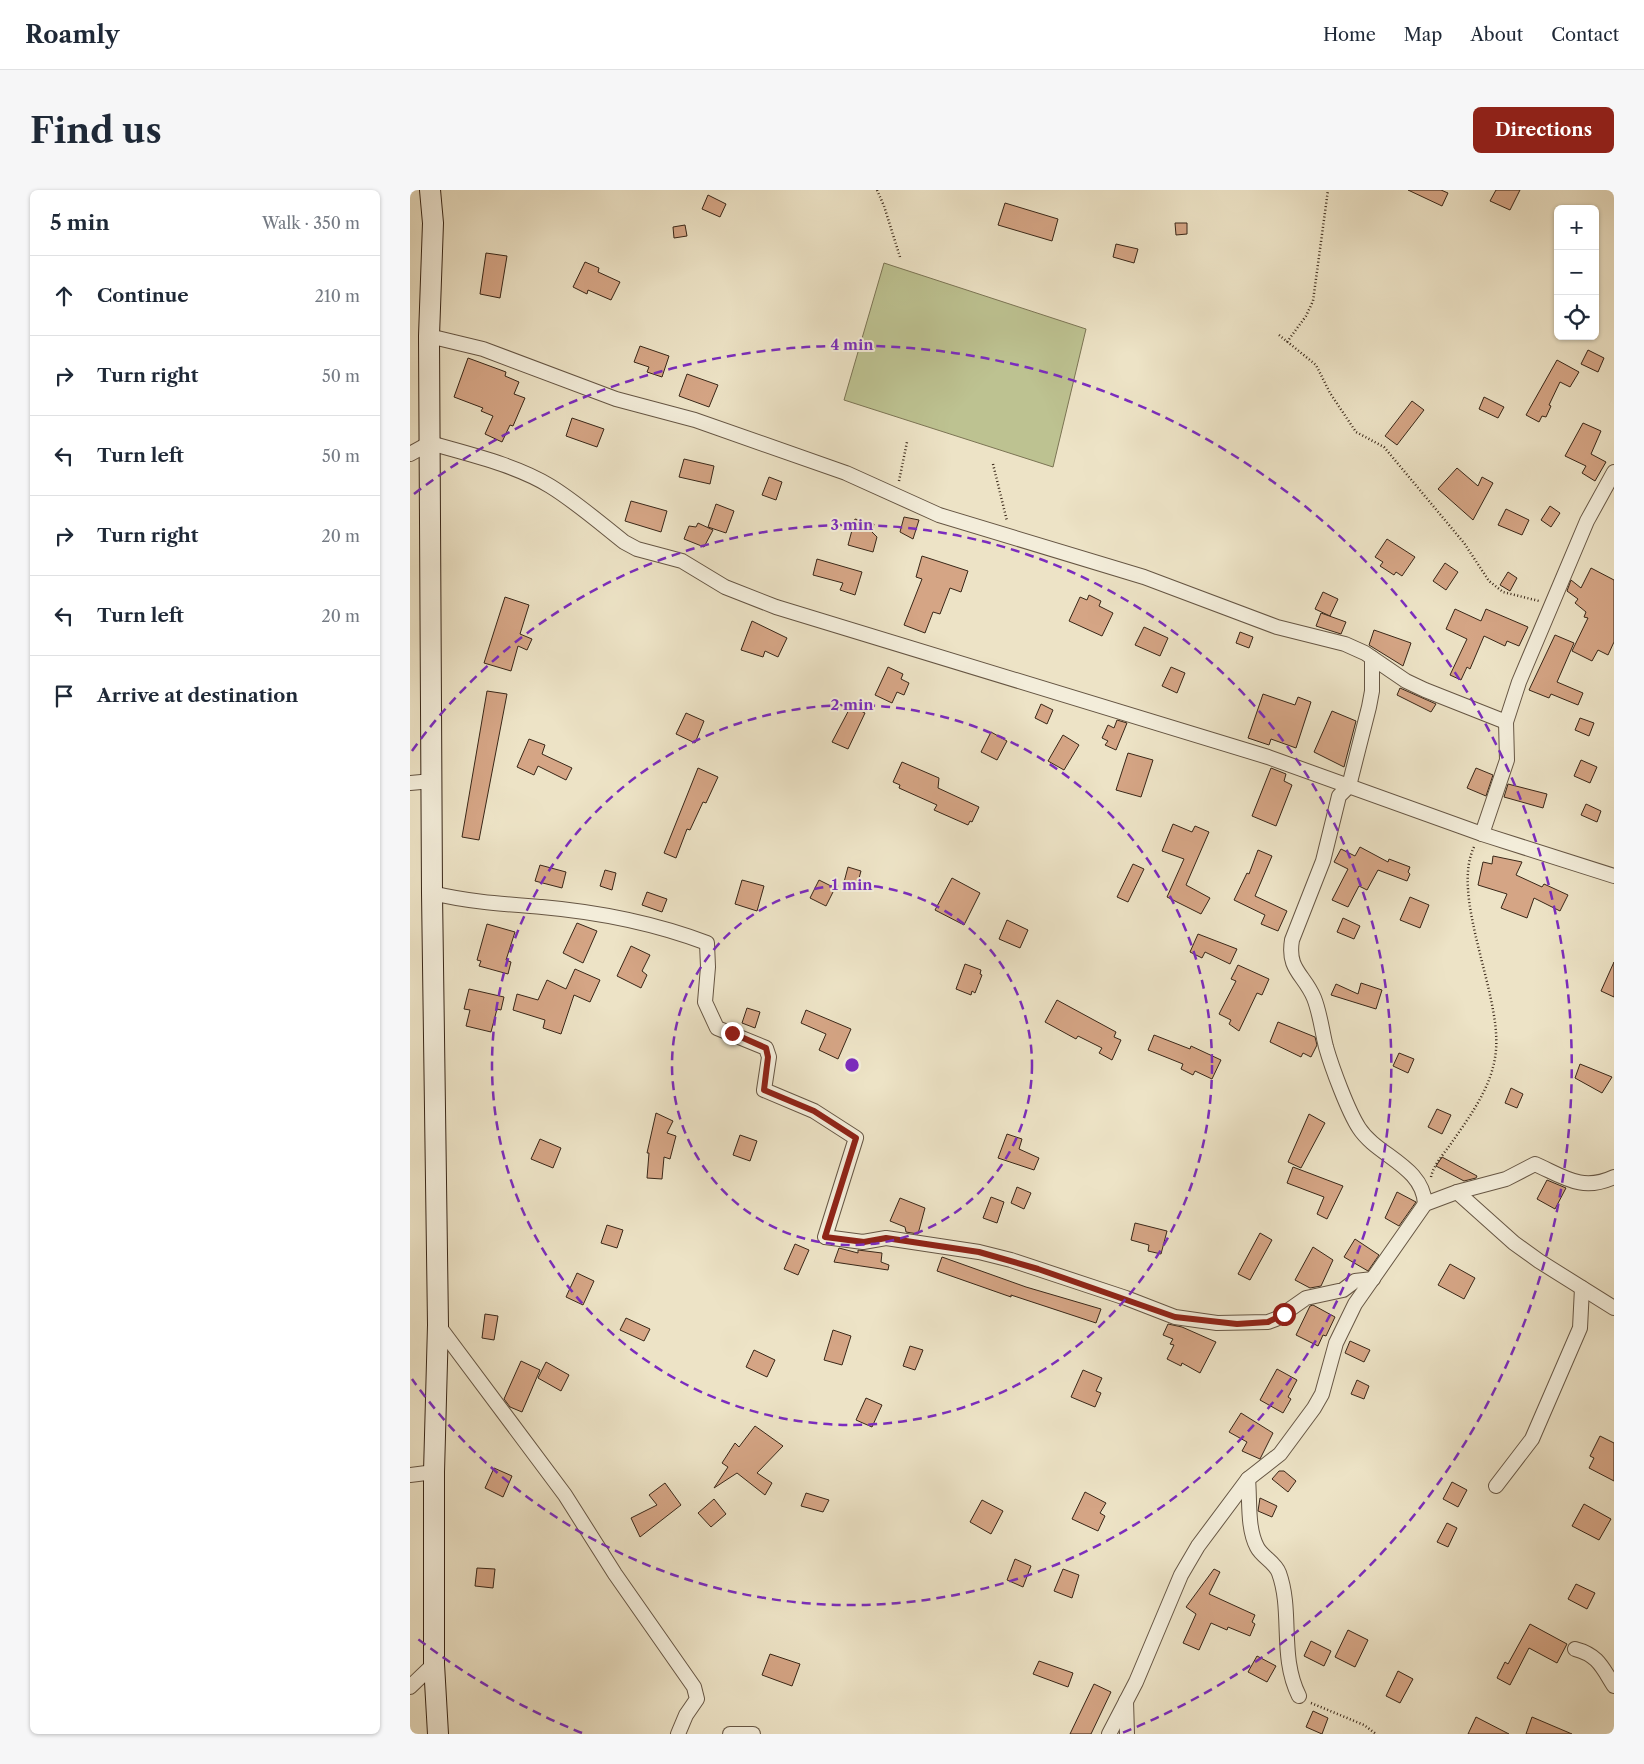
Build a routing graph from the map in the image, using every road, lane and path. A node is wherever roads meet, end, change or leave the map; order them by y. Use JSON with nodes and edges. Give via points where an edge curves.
{"nodes":[{"id":1,"x":430,"y":190,"type":"edge"},
{"id":2,"x":876,"y":190,"type":"edge"},
{"id":3,"x":1328,"y":190,"type":"edge"},
{"id":4,"x":900,"y":257,"type":"dead end"},
{"id":5,"x":1279,"y":335,"type":"dead end"},
{"id":6,"x":430,"y":336,"type":"junction"},
{"id":7,"x":1287,"y":342,"type":"junction"},
{"id":8,"x":907,"y":442,"type":"dead end"},
{"id":9,"x":430,"y":443,"type":"junction"},
{"id":10,"x":410,"y":454,"type":"edge"},
{"id":11,"x":993,"y":464,"type":"dead end"},
{"id":12,"x":1614,"y":472,"type":"edge"},
{"id":13,"x":895,"y":497,"type":"junction"},
{"id":14,"x":1012,"y":539,"type":"junction"},
{"id":15,"x":1553,"y":603,"type":"junction"},
{"id":16,"x":1372,"y":658,"type":"junction"},
{"id":17,"x":1506,"y":722,"type":"junction"},
{"id":18,"x":432,"y":781,"type":"junction"},
{"id":19,"x":410,"y":783,"type":"edge"},
{"id":20,"x":1349,"y":786,"type":"junction"},
{"id":21,"x":1482,"y":834,"type":"junction"},
{"id":22,"x":1614,"y":876,"type":"edge"},
{"id":23,"x":432,"y":893,"type":"junction"},
{"id":24,"x":1613,"y":1178,"type":"edge"},
{"id":25,"x":1457,"y":1192,"type":"junction"},
{"id":26,"x":1425,"y":1200,"type":"junction"},
{"id":27,"x":1373,"y":1278,"type":"junction"},
{"id":28,"x":1582,"y":1288,"type":"junction"},
{"id":29,"x":1614,"y":1308,"type":"edge"},
{"id":30,"x":438,"y":1326,"type":"junction"},
{"id":31,"x":434,"y":1472,"type":"junction"},
{"id":32,"x":410,"y":1476,"type":"edge"},
{"id":33,"x":1248,"y":1479,"type":"junction"},
{"id":34,"x":1496,"y":1486,"type":"dead end"},
{"id":35,"x":1575,"y":1649,"type":"dead end"},
{"id":36,"x":434,"y":1664,"type":"junction"},
{"id":37,"x":1614,"y":1686,"type":"edge"},
{"id":38,"x":410,"y":1687,"type":"edge"},
{"id":39,"x":1299,"y":1696,"type":"joint"},
{"id":40,"x":1126,"y":1700,"type":"junction"},
{"id":41,"x":438,"y":1734,"type":"edge"},
{"id":42,"x":678,"y":1734,"type":"edge"},
{"id":43,"x":730,"y":1734,"type":"edge"},
{"id":44,"x":753,"y":1734,"type":"edge"},
{"id":45,"x":1109,"y":1734,"type":"edge"},
{"id":46,"x":1127,"y":1734,"type":"edge"},
{"id":47,"x":1376,"y":1734,"type":"edge"}],
"edges":[{"from":1,"to":6,"type":"street","via":[[433,223]]},
{"from":2,"to":4,"type":"path"},
{"from":3,"to":7,"type":"path","via":[[1313,300]]},
{"from":5,"to":7,"type":"path"},
{"from":6,"to":9,"type":"street"},
{"from":6,"to":13,"type":"street","via":[[483,349],[616,399],[696,420],[846,473]]},
{"from":7,"to":15,"type":"path","via":[[1316,365],[1356,432],[1384,447],[1464,543],[1489,581],[1503,592]]},
{"from":8,"to":13,"type":"path"},
{"from":9,"to":10,"type":"street"},
{"from":9,"to":18,"type":"street"},
{"from":9,"to":20,"type":"street","via":[[489,461],[550,485],[624,542],[637,549],[682,561],[725,587],[776,607],[1268,757]]},
{"from":11,"to":14,"type":"path"},
{"from":12,"to":15,"type":"street","via":[[1587,520]]},
{"from":13,"to":14,"type":"street"},
{"from":14,"to":16,"type":"street","via":[[1144,577],[1278,627],[1345,644]]},
{"from":15,"to":17,"type":"street","via":[[1519,682]]},
{"from":16,"to":17,"type":"street","via":[[1425,690]]},
{"from":16,"to":20,"type":"street","via":[[1372,691]]},
{"from":17,"to":21,"type":"street","via":[[1506,760]]},
{"from":18,"to":19,"type":"street"},
{"from":18,"to":23,"type":"street"},
{"from":20,"to":21,"type":"street"},
{"from":20,"to":26,"type":"street","via":[[1339,796],[1323,861],[1292,940],[1291,961],[1314,997],[1329,1056],[1360,1130],[1408,1171]]},
{"from":21,"to":22,"type":"street"},
{"from":21,"to":26,"type":"path","via":[[1472,850],[1466,874],[1494,1008],[1497,1039],[1494,1063],[1474,1112],[1433,1170]]},
{"from":23,"to":27,"type":"street","via":[[474,902],[542,907],[634,921],[707,943],[705,1002],[718,1028],[766,1048],[764,1090],[814,1111],[856,1138],[825,1237],[864,1242],[886,1238],[979,1252],[1175,1317],[1218,1323],[1268,1322],[1306,1298],[1343,1290],[1355,1281]]},
{"from":23,"to":30,"type":"street"},
{"from":24,"to":25,"type":"street","via":[[1582,1185],[1535,1164],[1506,1179]]},
{"from":25,"to":26,"type":"street"},
{"from":25,"to":28,"type":"street","via":[[1514,1242]]},
{"from":26,"to":27,"type":"street"},
{"from":27,"to":33,"type":"street","via":[[1342,1331],[1322,1394],[1314,1408],[1280,1454]]},
{"from":28,"to":29,"type":"street"},
{"from":28,"to":34,"type":"street","via":[[1580,1328],[1532,1439]]},
{"from":30,"to":31,"type":"street"},
{"from":30,"to":42,"type":"street","via":[[565,1495],[614,1574],[694,1687],[697,1699]]},
{"from":31,"to":32,"type":"street"},
{"from":31,"to":36,"type":"street"},
{"from":33,"to":39,"type":"street","via":[[1252,1531],[1257,1548],[1278,1572],[1285,1604],[1286,1651]]},
{"from":33,"to":40,"type":"street","via":[[1198,1546],[1181,1575]]},
{"from":35,"to":37,"type":"street","via":[[1589,1653],[1598,1661]]},
{"from":36,"to":38,"type":"street"},
{"from":36,"to":41,"type":"street"},
{"from":39,"to":47,"type":"path","via":[[1364,1725]]},
{"from":40,"to":45,"type":"street"},
{"from":40,"to":46,"type":"street"},
{"from":43,"to":44,"type":"street"}]}
